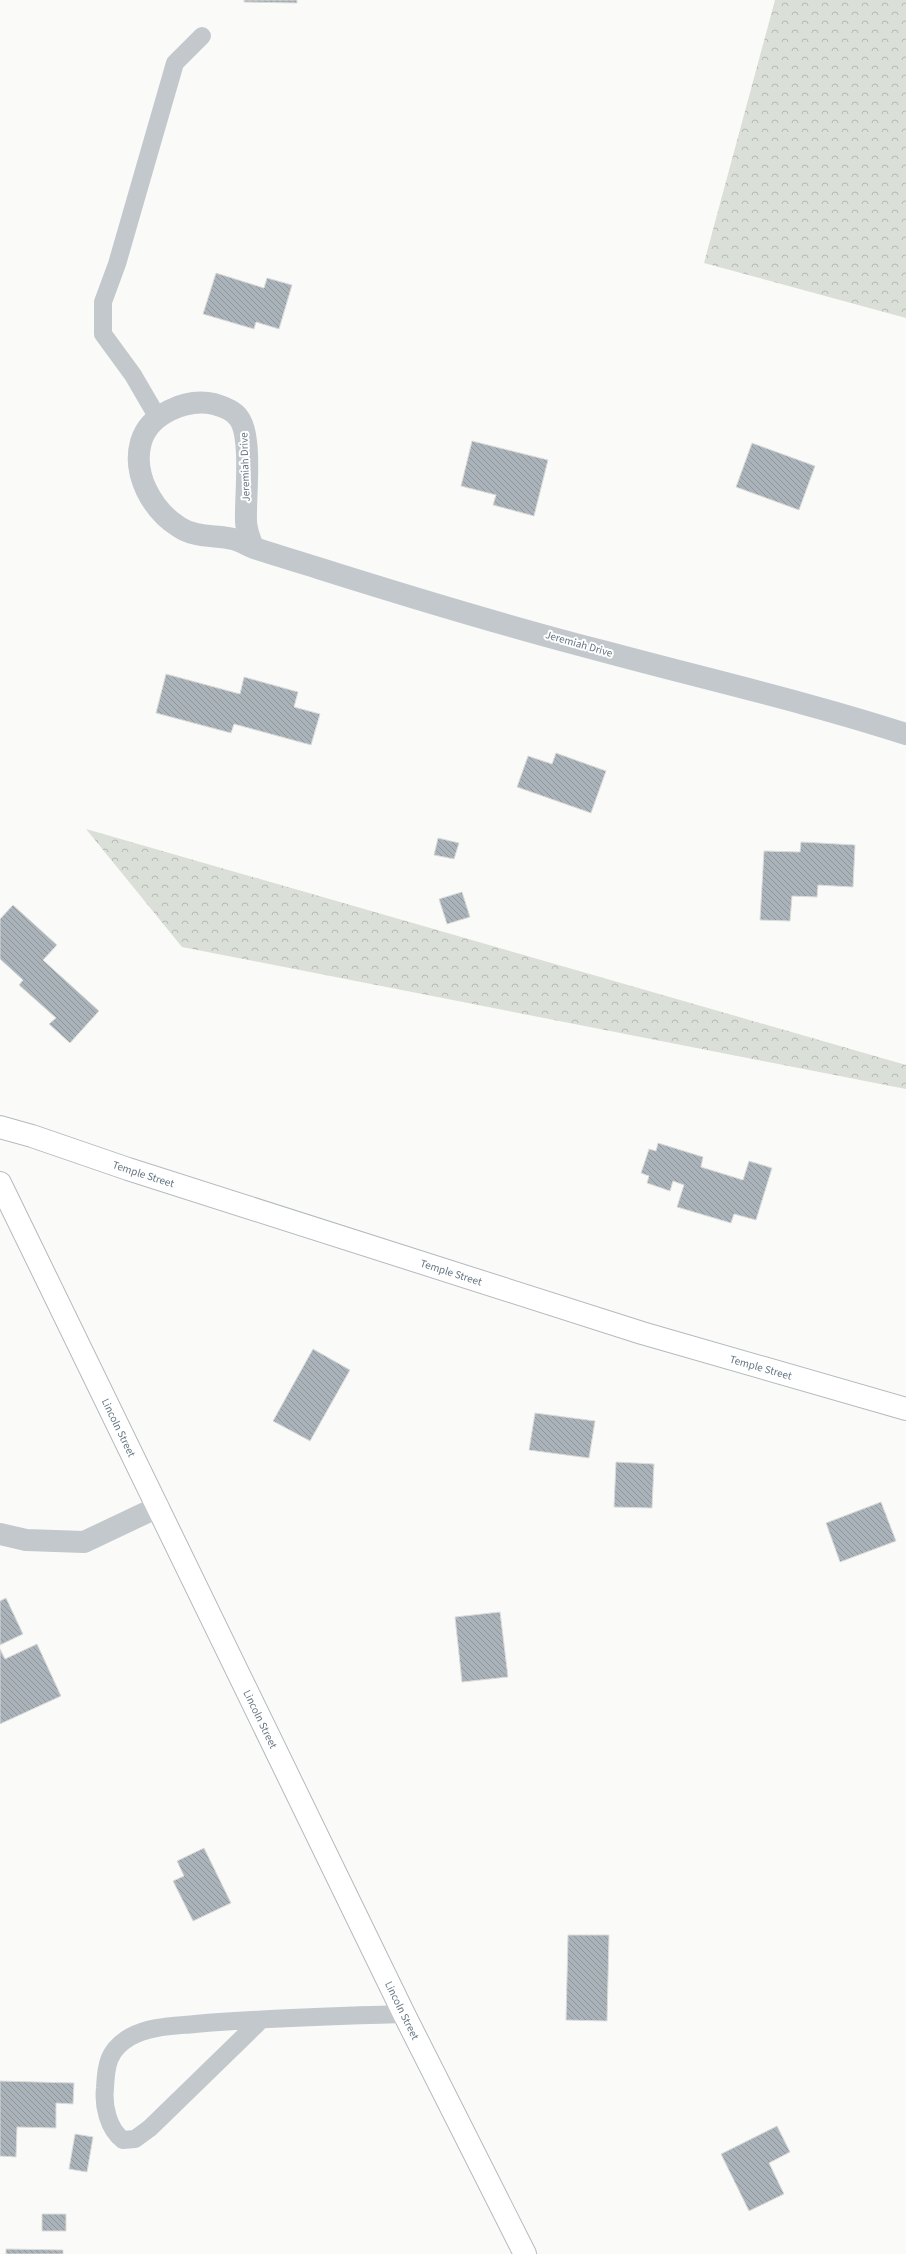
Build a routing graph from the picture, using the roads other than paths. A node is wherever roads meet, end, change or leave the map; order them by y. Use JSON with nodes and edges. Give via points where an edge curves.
{"nodes":[{"id":1,"x":202,"y":36,"type":"dead end"},
{"id":2,"x":158,"y":418,"type":"junction"},
{"id":3,"x":253,"y":547,"type":"junction"},
{"id":4,"x":906,"y":734,"type":"edge"},
{"id":5,"x":0,"y":1128,"type":"edge"},
{"id":6,"x":0,"y":1183,"type":"edge"},
{"id":7,"x":906,"y":1409,"type":"edge"},
{"id":8,"x":158,"y":1507,"type":"junction"},
{"id":9,"x":0,"y":1534,"type":"edge"},
{"id":10,"x":404,"y":2014,"type":"junction"},
{"id":11,"x":261,"y":2020,"type":"junction"},
{"id":12,"x":525,"y":2254,"type":"edge"}],
"edges":[{"from":1,"to":2,"type":"lane","via":[[175,63],[117,264],[103,302],[103,334],[133,375]]},
{"from":2,"to":3,"type":"street","name":"Jeremiah Drive","via":[[144,432],[140,448],[140,467],[144,485],[152,502],[181,529],[206,536],[233,539]]},
{"from":2,"to":3,"type":"street","name":"Jeremiah Drive","via":[[178,407],[198,403],[212,404],[238,416],[244,430],[247,465],[246,524]]},
{"from":3,"to":4,"type":"street","name":"Jeremiah Drive","via":[[370,584],[602,651],[831,710]]},
{"from":5,"to":7,"type":"main road","name":"Temple Street","via":[[32,1136],[642,1333]]},
{"from":6,"to":8,"type":"main road","name":"Lincoln Street"},
{"from":8,"to":9,"type":"street","via":[[84,1542],[26,1540]]},
{"from":8,"to":10,"type":"main road","name":"Lincoln Street"},
{"from":10,"to":11,"type":"lane"},
{"from":10,"to":12,"type":"main road","name":"Lincoln Street"},
{"from":11,"to":11,"type":"lane","via":[[152,2028],[130,2037],[116,2048],[107,2062],[104,2098],[116,2135],[123,2140],[136,2139],[150,2128]]}]}
